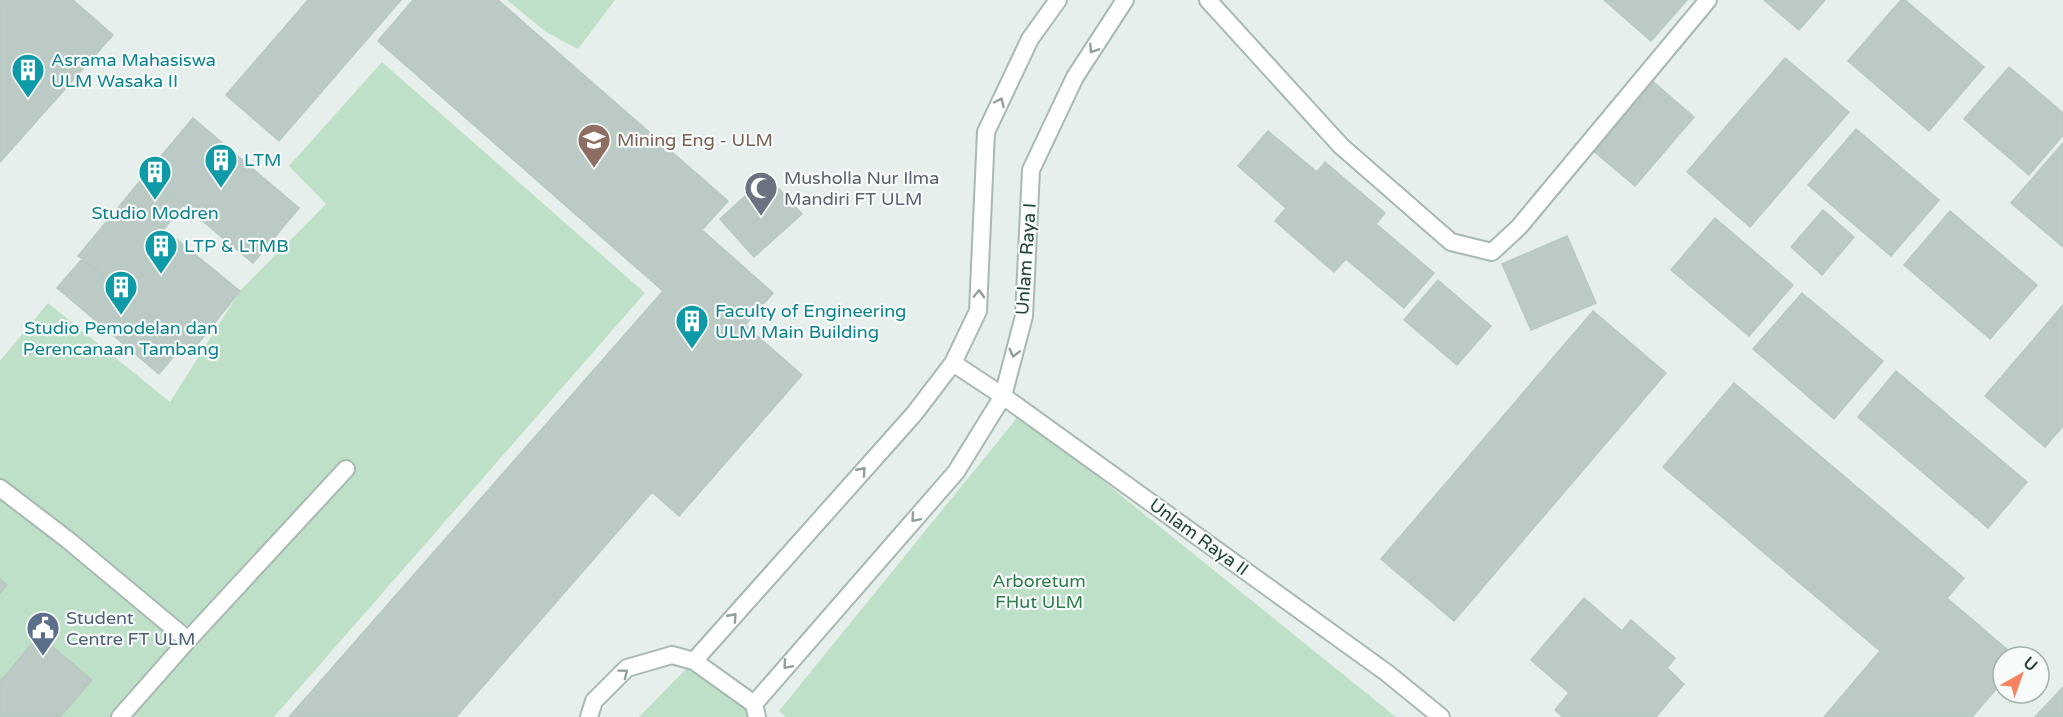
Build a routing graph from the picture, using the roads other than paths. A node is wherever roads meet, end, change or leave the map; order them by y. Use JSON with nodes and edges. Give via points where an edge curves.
{"nodes":[{"id":1,"x":1058,"y":0,"type":"edge"},
{"id":2,"x":1125,"y":0,"type":"edge"},
{"id":3,"x":1208,"y":0,"type":"edge"},
{"id":4,"x":1708,"y":0,"type":"edge"},
{"id":5,"x":953,"y":363,"type":"junction"},
{"id":6,"x":1004,"y":396,"type":"junction"},
{"id":7,"x":346,"y":470,"type":"dead end"},
{"id":8,"x":0,"y":488,"type":"edge"},
{"id":9,"x":188,"y":640,"type":"junction"},
{"id":10,"x":694,"y":661,"type":"junction"},
{"id":11,"x":755,"y":710,"type":"edge"},
{"id":12,"x":120,"y":717,"type":"edge"},
{"id":13,"x":589,"y":717,"type":"edge"},
{"id":14,"x":1441,"y":717,"type":"edge"}],
"edges":[{"from":5,"to":1,"type":"lane","one_way":true,"via":[[978,311],[986,132],[1030,39]]},
{"from":2,"to":6,"type":"lane","name":"Unlam Raya I","one_way":true,"via":[[1075,77],[1031,170],[1024,316]]},
{"from":3,"to":4,"type":"lane","via":[[1341,146],[1451,242],[1492,252],[1520,226]]},
{"from":5,"to":6,"type":"lane","name":"Unlam Raya II"},
{"from":10,"to":5,"type":"lane","one_way":true,"via":[[914,414]]},
{"from":6,"to":11,"type":"lane","name":"Unlam Raya I","one_way":true,"via":[[956,472]]},
{"from":6,"to":14,"type":"lane","name":"Unlam Raya II","via":[[1387,673]]},
{"from":7,"to":9,"type":"lane"},
{"from":8,"to":9,"type":"lane"},
{"from":9,"to":12,"type":"lane"},
{"from":10,"to":11,"type":"lane"},
{"from":13,"to":10,"type":"lane","one_way":true,"via":[[594,701],[627,668],[672,656]]}]}
